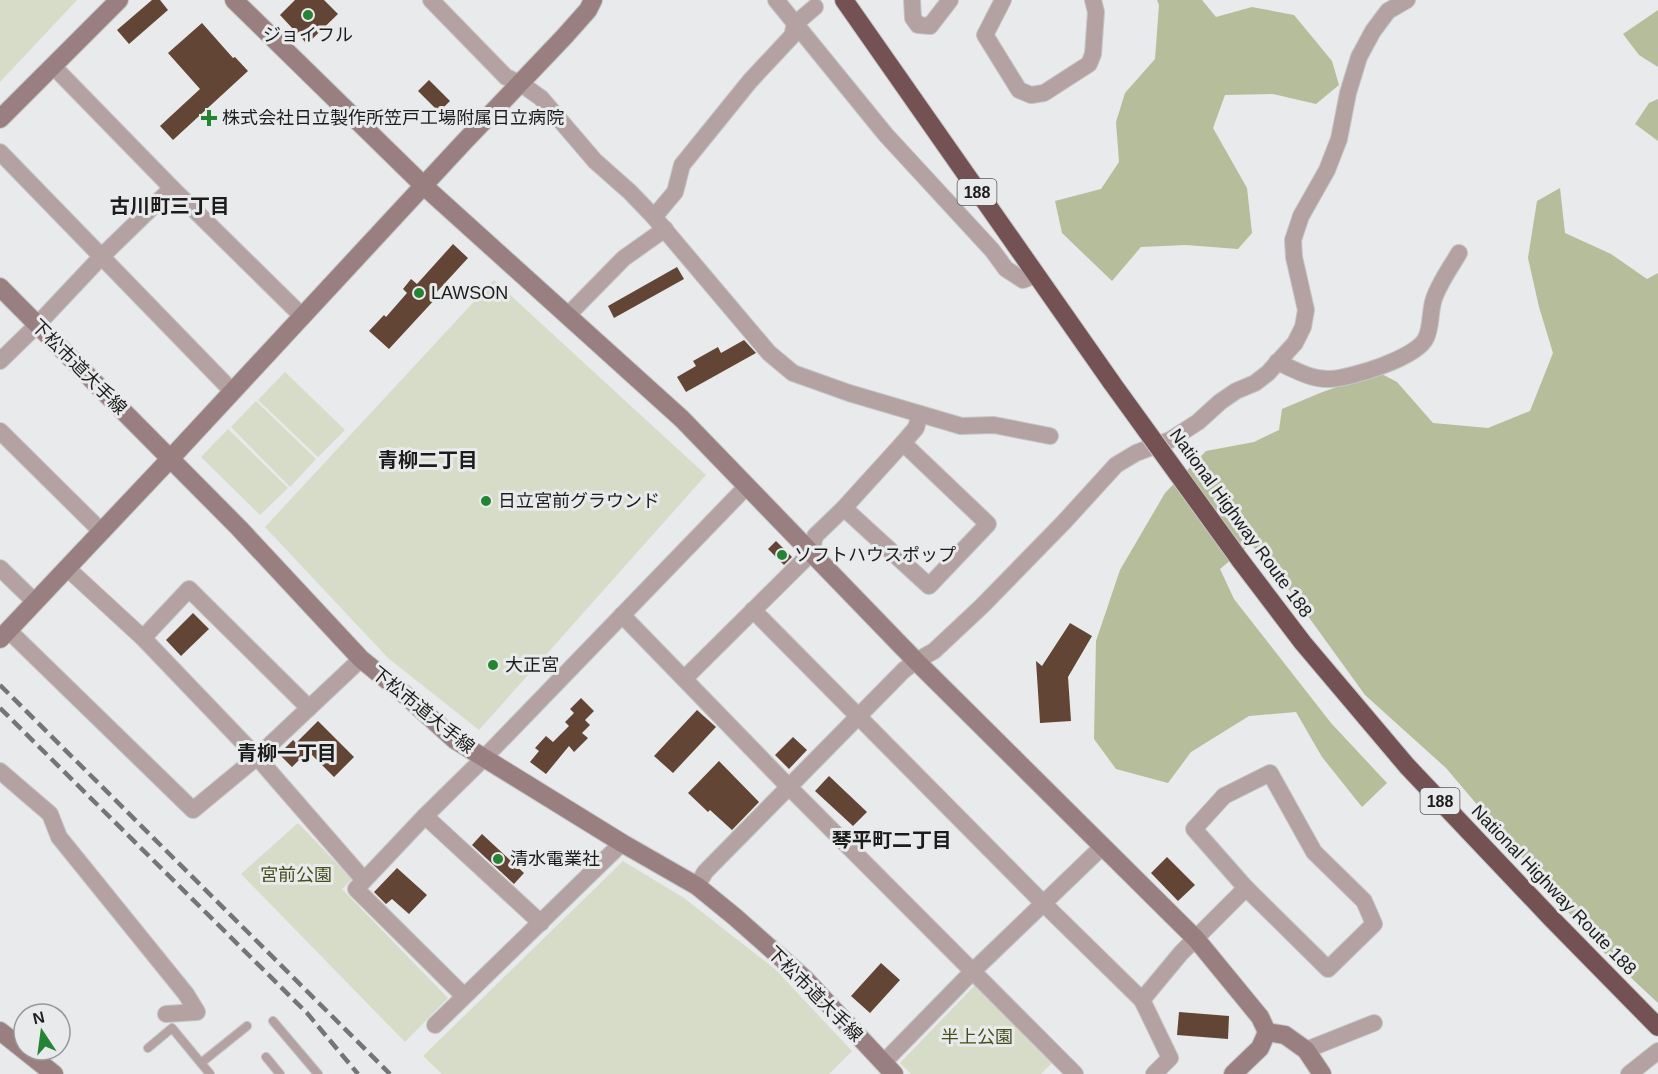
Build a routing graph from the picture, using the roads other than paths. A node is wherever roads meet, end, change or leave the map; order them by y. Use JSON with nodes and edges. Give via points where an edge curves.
{"nodes":[{"id":1,"x":119,"y":0,"type":"edge"},
{"id":2,"x":234,"y":0,"type":"edge"},
{"id":3,"x":432,"y":0,"type":"edge"},
{"id":4,"x":593,"y":0,"type":"edge"},
{"id":5,"x":776,"y":0,"type":"edge"},
{"id":6,"x":844,"y":0,"type":"edge"},
{"id":7,"x":912,"y":0,"type":"edge"},
{"id":8,"x":951,"y":0,"type":"edge"},
{"id":9,"x":1003,"y":0,"type":"edge"},
{"id":10,"x":1093,"y":0,"type":"edge"},
{"id":11,"x":1407,"y":0,"type":"edge"},
{"id":12,"x":815,"y":7,"type":"dead end"},
{"id":13,"x":795,"y":24,"type":"junction"},
{"id":14,"x":53,"y":66,"type":"junction"},
{"id":15,"x":520,"y":83,"type":"junction"},
{"id":16,"x":0,"y":119,"type":"edge"},
{"id":17,"x":0,"y":153,"type":"edge"},
{"id":18,"x":424,"y":186,"type":"junction"},
{"id":19,"x":172,"y":188,"type":"junction"},
{"id":20,"x":660,"y":223,"type":"junction"},
{"id":21,"x":1459,"y":253,"type":"dead end"},
{"id":22,"x":101,"y":257,"type":"junction"},
{"id":23,"x":1035,"y":275,"type":"junction"},
{"id":24,"x":0,"y":287,"type":"edge"},
{"id":25,"x":567,"y":316,"type":"junction"},
{"id":26,"x":303,"y":317,"type":"junction"},
{"id":27,"x":37,"y":325,"type":"junction"},
{"id":28,"x":0,"y":361,"type":"edge"},
{"id":29,"x":1278,"y":362,"type":"junction"},
{"id":30,"x":233,"y":392,"type":"junction"},
{"id":31,"x":921,"y":414,"type":"junction"},
{"id":32,"x":0,"y":431,"type":"edge"},
{"id":33,"x":1050,"y":436,"type":"dead end"},
{"id":34,"x":903,"y":443,"type":"junction"},
{"id":35,"x":171,"y":459,"type":"junction"},
{"id":36,"x":747,"y":486,"type":"junction"},
{"id":37,"x":844,"y":508,"type":"junction"},
{"id":38,"x":101,"y":531,"type":"junction"},
{"id":39,"x":811,"y":553,"type":"junction"},
{"id":40,"x":0,"y":567,"type":"edge"},
{"id":41,"x":67,"y":568,"type":"junction"},
{"id":42,"x":35,"y":602,"type":"junction"},
{"id":43,"x":753,"y":610,"type":"junction"},
{"id":44,"x":622,"y":615,"type":"junction"},
{"id":45,"x":4,"y":635,"type":"edge"},
{"id":46,"x":143,"y":638,"type":"junction"},
{"id":47,"x":362,"y":659,"type":"junction"},
{"id":48,"x":916,"y":661,"type":"junction"},
{"id":49,"x":685,"y":678,"type":"junction"},
{"id":50,"x":309,"y":708,"type":"junction"},
{"id":51,"x":858,"y":717,"type":"junction"},
{"id":52,"x":257,"y":757,"type":"junction"},
{"id":53,"x":484,"y":758,"type":"junction"},
{"id":54,"x":0,"y":771,"type":"edge"},
{"id":55,"x":788,"y":786,"type":"junction"},
{"id":56,"x":425,"y":816,"type":"junction"},
{"id":57,"x":622,"y":843,"type":"junction"},
{"id":58,"x":1103,"y":846,"type":"junction"},
{"id":59,"x":364,"y":880,"type":"junction"},
{"id":60,"x":697,"y":886,"type":"junction"},
{"id":61,"x":1246,"y":888,"type":"junction"},
{"id":62,"x":1043,"y":903,"type":"junction"},
{"id":63,"x":541,"y":923,"type":"junction"},
{"id":64,"x":1196,"y":939,"type":"junction"},
{"id":65,"x":972,"y":972,"type":"junction"},
{"id":66,"x":464,"y":996,"type":"junction"},
{"id":67,"x":1142,"y":1000,"type":"junction"},
{"id":68,"x":166,"y":1014,"type":"dead end"},
{"id":69,"x":273,"y":1021,"type":"dead end"},
{"id":70,"x":1374,"y":1023,"type":"dead end"},
{"id":71,"x":435,"y":1025,"type":"dead end"},
{"id":72,"x":247,"y":1026,"type":"dead end"},
{"id":73,"x":1658,"y":1027,"type":"edge"},
{"id":74,"x":0,"y":1031,"type":"edge"},
{"id":75,"x":1267,"y":1032,"type":"junction"},
{"id":76,"x":148,"y":1048,"type":"dead end"},
{"id":77,"x":1306,"y":1050,"type":"junction"},
{"id":78,"x":1658,"y":1051,"type":"edge"},
{"id":79,"x":266,"y":1057,"type":"dead end"},
{"id":80,"x":201,"y":1063,"type":"junction"},
{"id":81,"x":889,"y":1068,"type":"edge"},
{"id":82,"x":53,"y":1074,"type":"edge"},
{"id":83,"x":210,"y":1074,"type":"edge"},
{"id":84,"x":280,"y":1074,"type":"edge"},
{"id":85,"x":318,"y":1074,"type":"edge"},
{"id":86,"x":1075,"y":1074,"type":"edge"},
{"id":87,"x":1154,"y":1074,"type":"edge"},
{"id":88,"x":1233,"y":1074,"type":"edge"},
{"id":89,"x":1322,"y":1074,"type":"edge"},
{"id":90,"x":1629,"y":1074,"type":"edge"}],
"edges":[{"from":1,"to":14,"type":"street"},
{"from":2,"to":18,"type":"street"},
{"from":3,"to":15,"type":"street","via":[[506,77]]},
{"from":4,"to":15,"type":"street"},
{"from":5,"to":13,"type":"street"},
{"from":6,"to":23,"type":"highway","name":"National Highway Route 188","number":"188"},
{"from":7,"to":8,"type":"street","via":[[913,18],[918,25],[930,26]]},
{"from":9,"to":10,"type":"street","via":[[985,35],[1019,90],[1031,95],[1044,93],[1089,64],[1096,12]]},
{"from":11,"to":29,"type":"street","via":[[1388,11],[1359,57],[1340,139],[1301,216],[1293,240],[1306,310],[1303,327]]},
{"from":12,"to":13,"type":"street"},
{"from":13,"to":20,"type":"street","via":[[792,36],[682,165],[675,192]]},
{"from":13,"to":23,"type":"street","via":[[886,135],[1006,269],[1023,280]]},
{"from":14,"to":16,"type":"street"},
{"from":14,"to":19,"type":"street"},
{"from":15,"to":18,"type":"street"},
{"from":15,"to":20,"type":"street","via":[[541,98],[595,161]]},
{"from":17,"to":22,"type":"street"},
{"from":18,"to":25,"type":"street"},
{"from":18,"to":26,"type":"street"},
{"from":19,"to":22,"type":"street"},
{"from":19,"to":26,"type":"street"},
{"from":20,"to":25,"type":"street"},
{"from":20,"to":31,"type":"street","via":[[769,353],[793,373]]},
{"from":21,"to":29,"type":"street","via":[[1433,300],[1427,337],[1411,353],[1394,362],[1330,379],[1310,377]]},
{"from":22,"to":27,"type":"street"},
{"from":22,"to":30,"type":"street"},
{"from":23,"to":73,"type":"highway","name":"National Highway Route 188","number":"188","bridge":true,"via":[[1303,643],[1407,766]]},
{"from":24,"to":27,"type":"street","name":"下松市道大手線"},
{"from":25,"to":36,"type":"street","via":[[682,419]]},
{"from":26,"to":30,"type":"street"},
{"from":27,"to":28,"type":"street"},
{"from":27,"to":35,"type":"street","name":"下松市道大手線"},
{"from":29,"to":48,"type":"street","via":[[1255,383],[1236,391],[1170,440],[1116,465],[982,606],[934,651]]},
{"from":30,"to":35,"type":"street"},
{"from":31,"to":33,"type":"street","via":[[962,426],[994,425]]},
{"from":31,"to":34,"type":"street","via":[[916,428]]},
{"from":32,"to":38,"type":"street"},
{"from":34,"to":37,"type":"street"},
{"from":34,"to":37,"type":"street","via":[[988,524],[929,586]]},
{"from":35,"to":38,"type":"street"},
{"from":35,"to":47,"type":"street","name":"下松市道大手線"},
{"from":36,"to":39,"type":"street"},
{"from":36,"to":44,"type":"street"},
{"from":37,"to":39,"type":"street","via":[[815,536]]},
{"from":38,"to":41,"type":"street"},
{"from":39,"to":43,"type":"street"},
{"from":39,"to":48,"type":"street"},
{"from":40,"to":42,"type":"street"},
{"from":41,"to":42,"type":"street"},
{"from":41,"to":46,"type":"street"},
{"from":42,"to":45,"type":"street"},
{"from":43,"to":49,"type":"street"},
{"from":43,"to":51,"type":"street"},
{"from":44,"to":49,"type":"street"},
{"from":44,"to":53,"type":"street"},
{"from":45,"to":52,"type":"street","via":[[193,810]]},
{"from":46,"to":50,"type":"street","via":[[189,588]]},
{"from":46,"to":52,"type":"street"},
{"from":47,"to":50,"type":"street"},
{"from":47,"to":53,"type":"street","name":"下松市道大手線","via":[[455,740]]},
{"from":48,"to":51,"type":"street"},
{"from":48,"to":58,"type":"street"},
{"from":49,"to":55,"type":"street"},
{"from":50,"to":52,"type":"street"},
{"from":51,"to":55,"type":"street"},
{"from":51,"to":62,"type":"street"},
{"from":52,"to":59,"type":"street"},
{"from":53,"to":56,"type":"street"},
{"from":53,"to":57,"type":"street","name":"下松市道大手線"},
{"from":54,"to":68,"type":"street","via":[[50,814],[59,837],[197,1012]]},
{"from":55,"to":60,"type":"street","via":[[705,872]]},
{"from":55,"to":65,"type":"street"},
{"from":56,"to":59,"type":"street"},
{"from":56,"to":63,"type":"street"},
{"from":57,"to":60,"type":"street","name":"下松市道大手線"},
{"from":57,"to":63,"type":"street"},
{"from":58,"to":62,"type":"street"},
{"from":58,"to":64,"type":"street"},
{"from":59,"to":66,"type":"street","via":[[356,889]]},
{"from":60,"to":81,"type":"street","name":"下松市道大手線","via":[[805,979]]},
{"from":61,"to":61,"type":"street","via":[[1194,830],[1224,796],[1270,772],[1314,852],[1364,901],[1374,924],[1328,969]]},
{"from":61,"to":64,"type":"street"},
{"from":62,"to":65,"type":"street"},
{"from":62,"to":67,"type":"street"},
{"from":63,"to":66,"type":"street"},
{"from":64,"to":67,"type":"street"},
{"from":64,"to":75,"type":"street","via":[[1260,1017]]},
{"from":65,"to":81,"type":"street"},
{"from":65,"to":86,"type":"street"},
{"from":66,"to":71,"type":"street"},
{"from":67,"to":87,"type":"street","via":[[1170,1058]]},
{"from":69,"to":85,"type":"lane"},
{"from":70,"to":77,"type":"street"},
{"from":72,"to":80,"type":"lane"},
{"from":74,"to":82,"type":"street"},
{"from":75,"to":77,"type":"street","via":[[1285,1035]]},
{"from":75,"to":88,"type":"street","via":[[1260,1048]]},
{"from":76,"to":80,"type":"lane","via":[[172,1028]]},
{"from":77,"to":89,"type":"street"},
{"from":78,"to":90,"type":"street"},
{"from":79,"to":84,"type":"lane"},
{"from":80,"to":83,"type":"lane"}]}
